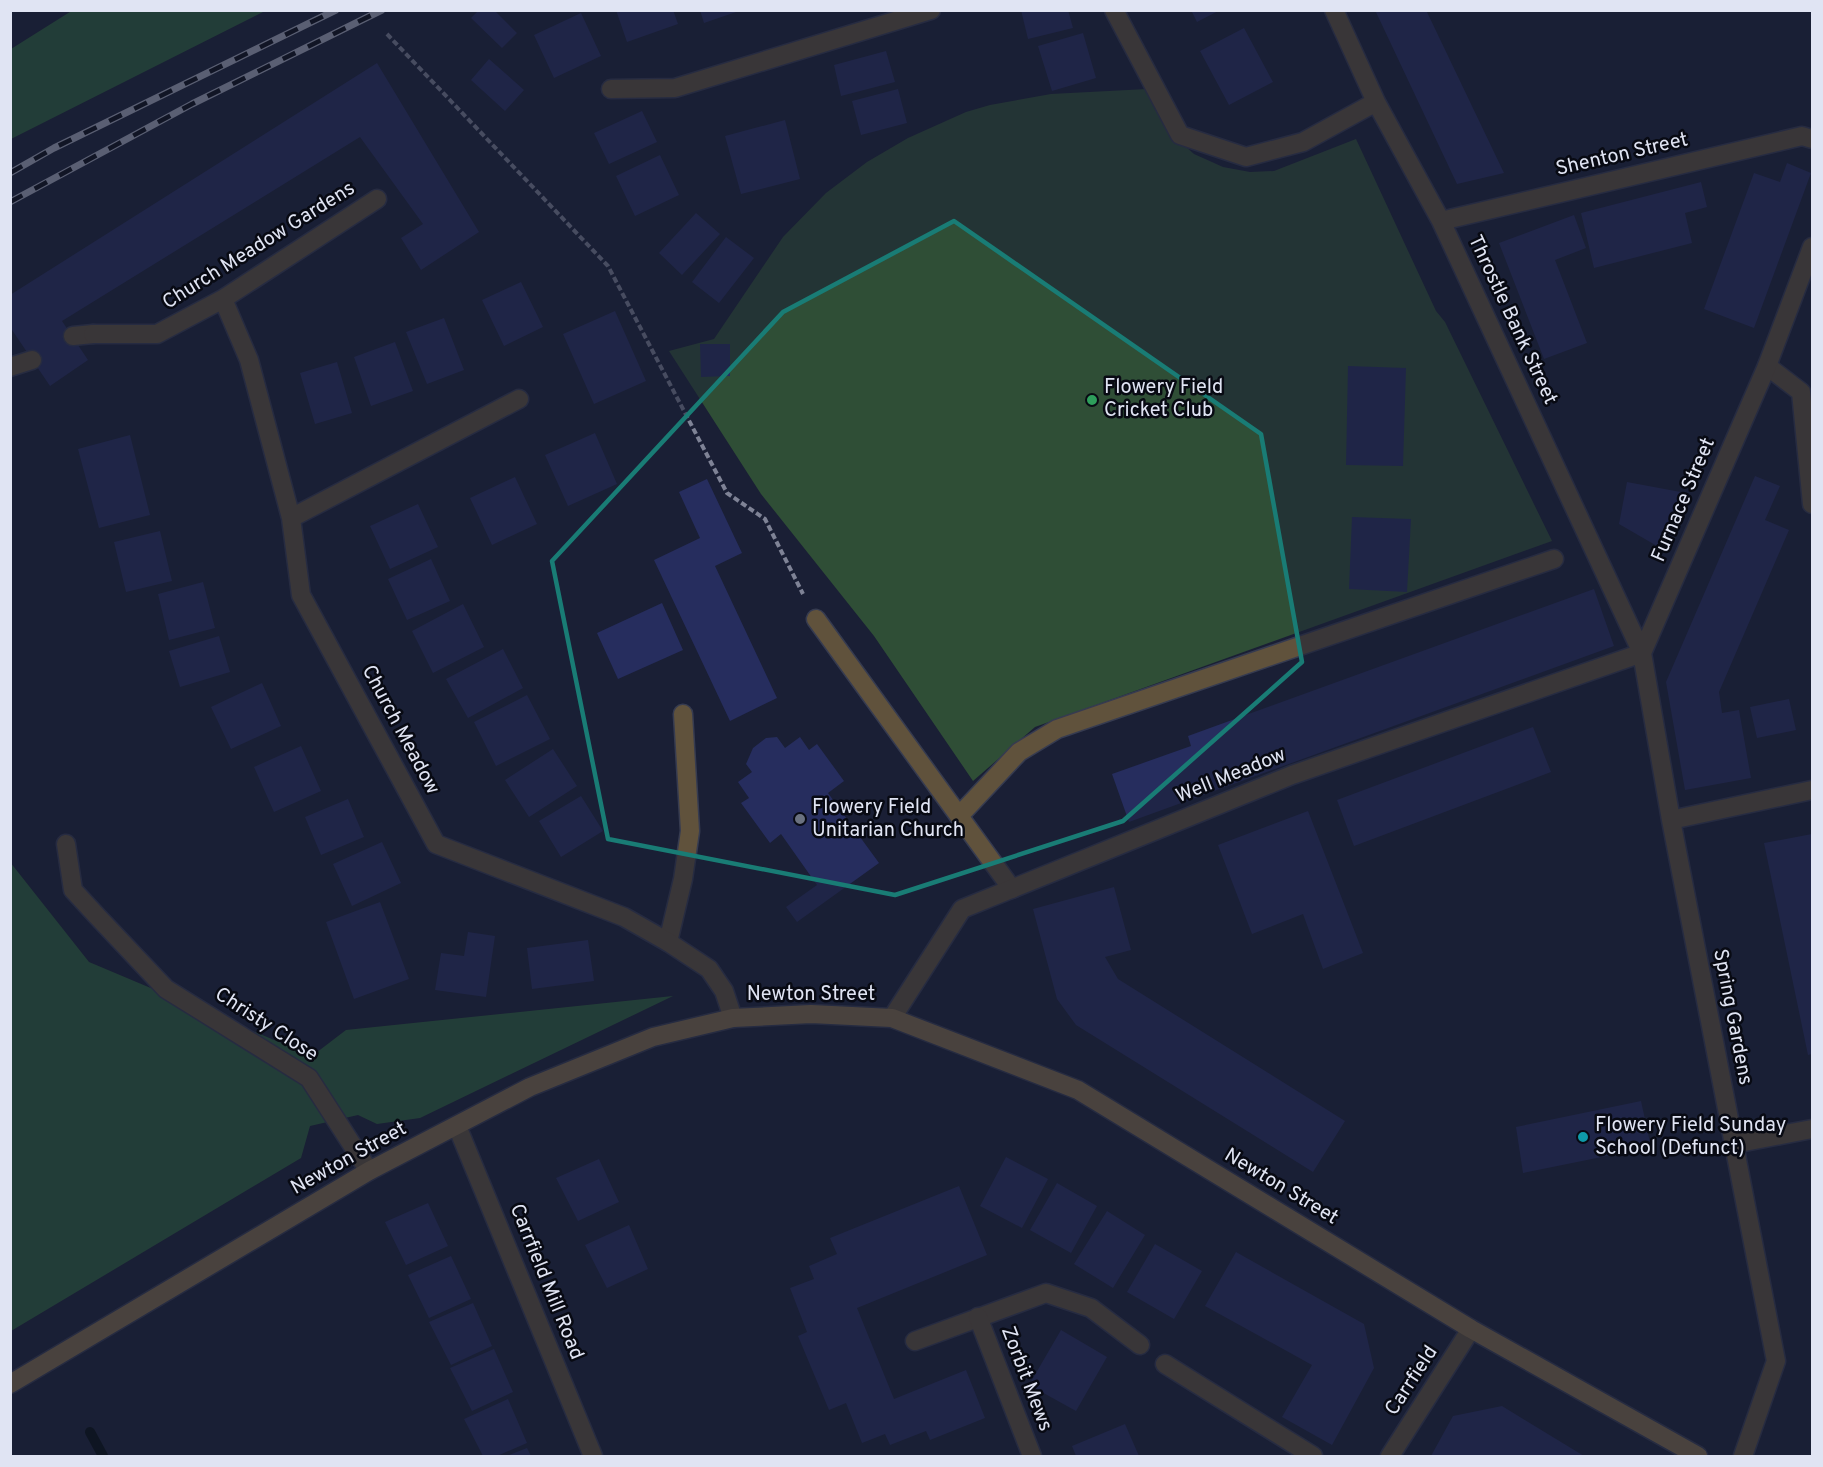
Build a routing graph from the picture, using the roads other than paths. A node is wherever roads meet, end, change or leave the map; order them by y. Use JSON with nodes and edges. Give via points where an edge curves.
{"nodes":[{"id":1,"x":931,"y":10,"type":"edge"},
{"id":2,"x":1114,"y":10,"type":"edge"},
{"id":3,"x":1334,"y":10,"type":"edge"},
{"id":4,"x":611,"y":89,"type":"dead end"},
{"id":5,"x":1376,"y":102,"type":"junction"},
{"id":6,"x":1812,"y":139,"type":"edge"},
{"id":7,"x":377,"y":199,"type":"dead end"},
{"id":8,"x":1441,"y":221,"type":"junction"},
{"id":9,"x":1812,"y":247,"type":"edge"},
{"id":10,"x":223,"y":299,"type":"junction"},
{"id":11,"x":73,"y":336,"type":"dead end"},
{"id":12,"x":33,"y":360,"type":"dead end"},
{"id":13,"x":1767,"y":366,"type":"junction"},
{"id":14,"x":10,"y":367,"type":"edge"},
{"id":15,"x":519,"y":399,"type":"dead end"},
{"id":16,"x":1812,"y":504,"type":"edge"},
{"id":17,"x":291,"y":518,"type":"junction"},
{"id":18,"x":1554,"y":559,"type":"dead end"},
{"id":19,"x":816,"y":619,"type":"road end"},
{"id":20,"x":1642,"y":653,"type":"junction"},
{"id":21,"x":683,"y":714,"type":"dead end"},
{"id":22,"x":1812,"y":790,"type":"edge"},
{"id":23,"x":959,"y":816,"type":"junction"},
{"id":24,"x":1671,"y":820,"type":"junction"},
{"id":25,"x":66,"y":844,"type":"dead end"},
{"id":26,"x":1012,"y":889,"type":"junction"},
{"id":27,"x":668,"y":942,"type":"junction"},
{"id":28,"x":733,"y":1018,"type":"junction"},
{"id":29,"x":892,"y":1018,"type":"junction"},
{"id":30,"x":457,"y":1126,"type":"junction"},
{"id":31,"x":1812,"y":1129,"type":"edge"},
{"id":32,"x":1734,"y":1144,"type":"junction"},
{"id":33,"x":369,"y":1171,"type":"junction"},
{"id":34,"x":978,"y":1317,"type":"junction"},
{"id":35,"x":1471,"y":1329,"type":"junction"},
{"id":36,"x":915,"y":1341,"type":"dead end"},
{"id":37,"x":1140,"y":1345,"type":"dead end"},
{"id":38,"x":1165,"y":1364,"type":"dead end"},
{"id":39,"x":10,"y":1384,"type":"edge"},
{"id":40,"x":593,"y":1456,"type":"edge"},
{"id":41,"x":1032,"y":1456,"type":"edge"},
{"id":42,"x":1313,"y":1456,"type":"edge"},
{"id":43,"x":1390,"y":1456,"type":"edge"},
{"id":44,"x":1698,"y":1456,"type":"edge"},
{"id":45,"x":1743,"y":1456,"type":"edge"}],
"edges":[{"from":1,"to":4,"type":"street","via":[[675,88]]},
{"from":2,"to":5,"type":"street","via":[[1180,135],[1246,157],[1303,142]]},
{"from":3,"to":5,"type":"street","name":"Throstle Bank Street"},
{"from":5,"to":8,"type":"street","name":"Throstle Bank Street"},
{"from":6,"to":8,"type":"street","name":"Shenton Street","via":[[1802,136]]},
{"from":7,"to":10,"type":"street","name":"Church Meadow Gardens"},
{"from":8,"to":20,"type":"street","name":"Throstle Bank Street"},
{"from":9,"to":13,"type":"street"},
{"from":10,"to":11,"type":"street","name":"Church Meadow Gardens","via":[[157,334]]},
{"from":10,"to":17,"type":"street","name":"Church Meadow","via":[[249,360]]},
{"from":12,"to":14,"type":"street"},
{"from":13,"to":16,"type":"street","via":[[1801,392]]},
{"from":13,"to":20,"type":"street","name":"Furnace Street"},
{"from":15,"to":17,"type":"street"},
{"from":17,"to":27,"type":"street","name":"Church Meadow","via":[[301,595],[436,844],[624,917]]},
{"from":18,"to":23,"type":"street","via":[[1057,729],[1019,752]]},
{"from":19,"to":23,"type":"street"},
{"from":20,"to":24,"type":"street","name":"Spring Gardens"},
{"from":20,"to":26,"type":"street","name":"Well Meadow","via":[[1292,775]]},
{"from":21,"to":27,"type":"street","via":[[690,831]]},
{"from":22,"to":24,"type":"street"},
{"from":23,"to":26,"type":"street"},
{"from":24,"to":32,"type":"street","name":"Spring Gardens"},
{"from":25,"to":33,"type":"street","name":"Christy Close","via":[[73,890],[166,989],[309,1078]]},
{"from":26,"to":29,"type":"street","name":"Well Meadow","via":[[962,909]]},
{"from":27,"to":28,"type":"street","name":"Church Meadow","via":[[708,969],[724,991]]},
{"from":28,"to":29,"type":"main road","name":"Newton Street","via":[[812,1014]]},
{"from":28,"to":30,"type":"main road","name":"Newton Street","via":[[653,1037],[530,1087]]},
{"from":29,"to":35,"type":"main road","name":"Newton Street","via":[[1078,1090]]},
{"from":30,"to":33,"type":"main road","name":"Newton Street"},
{"from":30,"to":40,"type":"street","name":"Carrfield Mill Road"},
{"from":31,"to":32,"type":"street"},
{"from":32,"to":45,"type":"street","name":"Spring Gardens","via":[[1776,1361]]},
{"from":33,"to":39,"type":"main road","name":"Newton Street"},
{"from":34,"to":36,"type":"street"},
{"from":34,"to":37,"type":"street","via":[[1046,1293],[1091,1308]]},
{"from":34,"to":41,"type":"street","name":"Zorbit Mews"},
{"from":35,"to":43,"type":"street","name":"Carrfield"},
{"from":35,"to":44,"type":"main road","name":"Newton Street"},
{"from":38,"to":42,"type":"street"}]}
